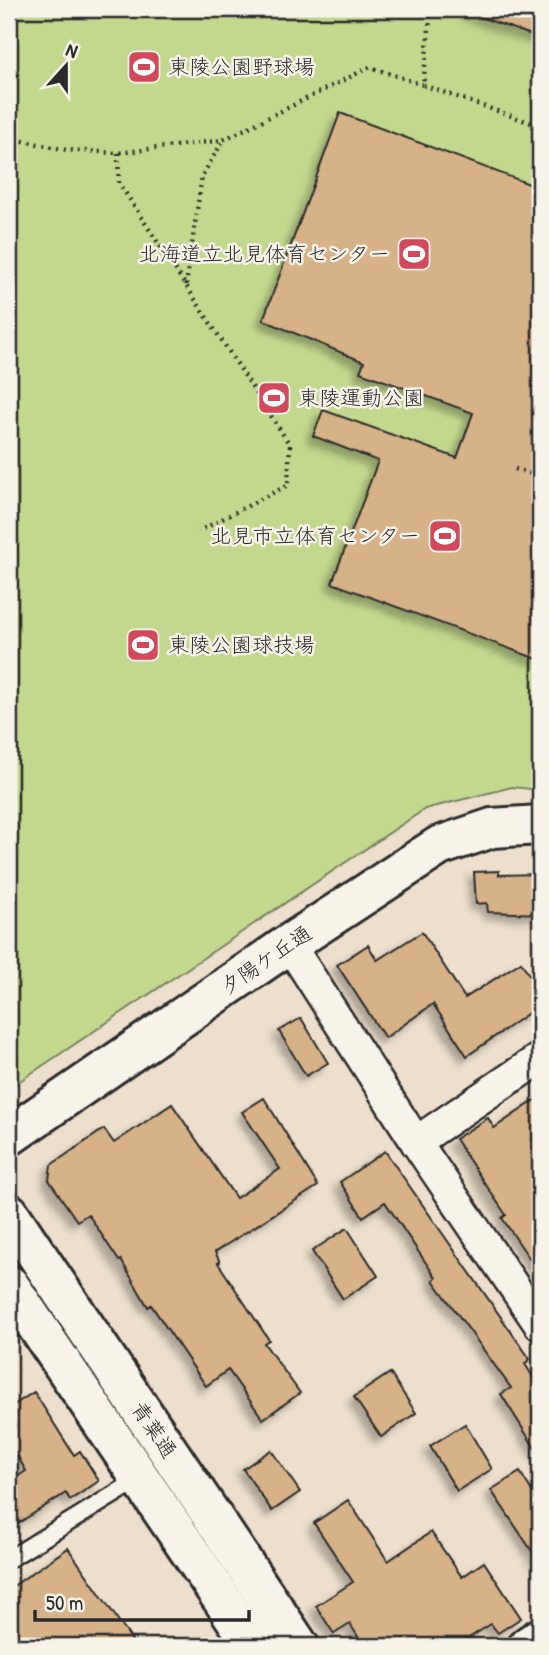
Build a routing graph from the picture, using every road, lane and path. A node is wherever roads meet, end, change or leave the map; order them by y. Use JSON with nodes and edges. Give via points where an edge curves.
{"nodes":[{"id":1,"x":431,"y":9,"type":"edge"},
{"id":2,"x":423,"y":85,"type":"junction"},
{"id":3,"x":540,"y":91,"type":"edge"},
{"id":4,"x":540,"y":100,"type":"edge"},
{"id":5,"x":540,"y":127,"type":"edge"},
{"id":6,"x":9,"y":138,"type":"edge"},
{"id":7,"x":223,"y":140,"type":"junction"},
{"id":8,"x":118,"y":153,"type":"junction"},
{"id":9,"x":186,"y":285,"type":"junction"},
{"id":10,"x":515,"y":469,"type":"dead end"},
{"id":11,"x":540,"y":476,"type":"edge"},
{"id":12,"x":199,"y":531,"type":"dead end"},
{"id":13,"x":540,"y":825,"type":"edge"},
{"id":14,"x":289,"y":944,"type":"junction"},
{"id":15,"x":540,"y":1058,"type":"edge"},
{"id":16,"x":9,"y":1136,"type":"edge"},
{"id":17,"x":416,"y":1142,"type":"junction"},
{"id":18,"x":9,"y":1213,"type":"edge"},
{"id":19,"x":9,"y":1286,"type":"edge"},
{"id":20,"x":539,"y":1320,"type":"edge"},
{"id":21,"x":157,"y":1468,"type":"junction"},
{"id":22,"x":9,"y":1559,"type":"edge"},
{"id":23,"x":540,"y":1638,"type":"edge"},
{"id":24,"x":254,"y":1646,"type":"edge"},
{"id":25,"x":299,"y":1646,"type":"edge"},
{"id":26,"x":528,"y":1646,"type":"edge"}],
"edges":[{"from":1,"to":2,"type":"path"},
{"from":2,"to":5,"type":"path"},
{"from":2,"to":7,"type":"path","via":[[370,67]]},
{"from":3,"to":4,"type":"path"},
{"from":6,"to":8,"type":"path","via":[[67,150]]},
{"from":7,"to":8,"type":"path"},
{"from":7,"to":9,"type":"path","via":[[202,176]]},
{"from":8,"to":9,"type":"path","via":[[119,183]]},
{"from":9,"to":12,"type":"path","via":[[290,445],[288,485]]},
{"from":10,"to":11,"type":"path"},
{"from":13,"to":14,"type":"street","name":"夕陽ケ丘通","via":[[492,828],[439,846]]},
{"from":14,"to":16,"type":"street","name":"夕陽ケ丘通"},
{"from":14,"to":17,"type":"street"},
{"from":15,"to":17,"type":"street"},
{"from":17,"to":20,"type":"street"},
{"from":18,"to":21,"type":"street","name":"青葉通"},
{"from":19,"to":21,"type":"street","name":"青葉通"},
{"from":21,"to":22,"type":"lane"},
{"from":21,"to":24,"type":"street","name":"青葉通"},
{"from":21,"to":25,"type":"street","name":"青葉通"},
{"from":23,"to":26,"type":"street"}]}
